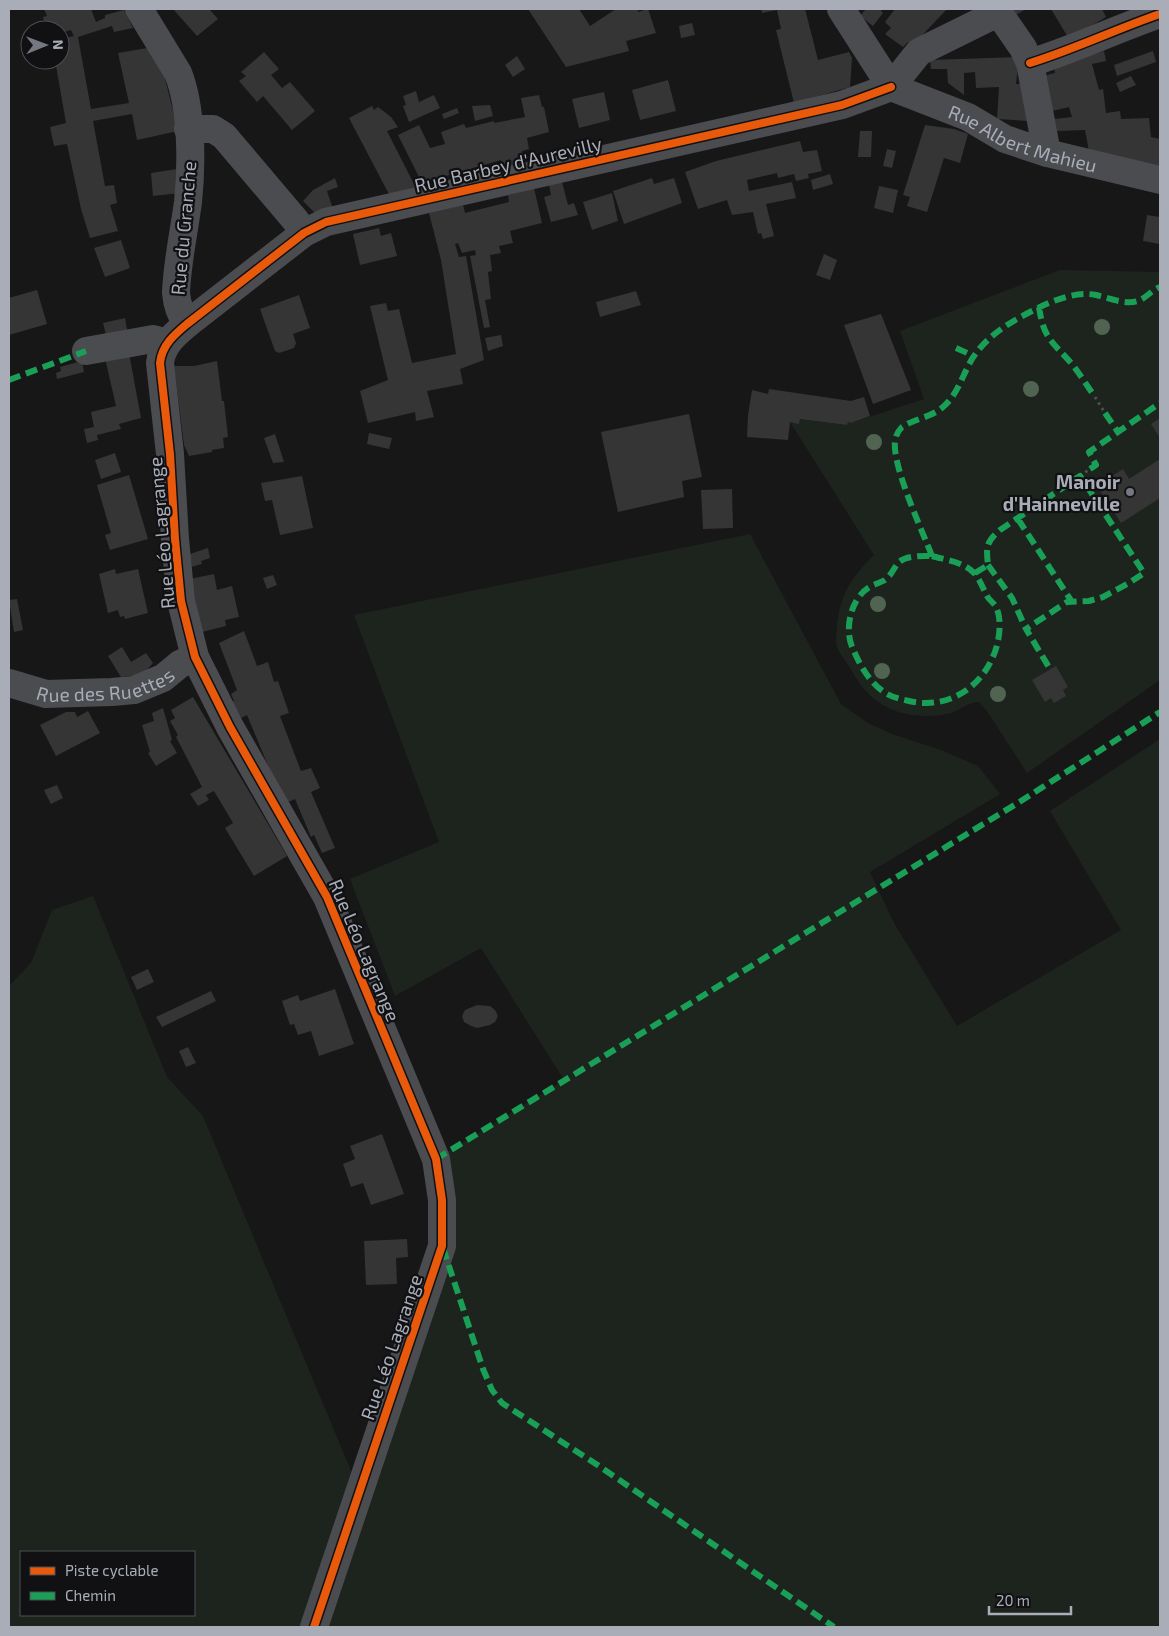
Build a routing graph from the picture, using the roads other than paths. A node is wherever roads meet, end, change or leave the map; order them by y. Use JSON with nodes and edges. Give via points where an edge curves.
{"nodes":[{"id":1,"x":139,"y":9,"type":"edge"},
{"id":2,"x":841,"y":9,"type":"edge"},
{"id":3,"x":997,"y":11,"type":"edge"},
{"id":4,"x":1160,"y":14,"type":"edge"},
{"id":5,"x":1030,"y":63,"type":"junction"},
{"id":6,"x":891,"y":87,"type":"junction"},
{"id":7,"x":188,"y":129,"type":"junction"},
{"id":8,"x":1047,"y":152,"type":"junction"},
{"id":9,"x":1160,"y":180,"type":"edge"},
{"id":10,"x":304,"y":234,"type":"junction"},
{"id":11,"x":177,"y":334,"type":"junction"},
{"id":12,"x":86,"y":351,"type":"dead end"},
{"id":13,"x":195,"y":657,"type":"junction"},
{"id":14,"x":9,"y":683,"type":"edge"},
{"id":15,"x":314,"y":1627,"type":"edge"}],
"edges":[{"from":1,"to":7,"type":"street","name":"Rue du Granche","via":[[178,73]]},
{"from":2,"to":6,"type":"street"},
{"from":3,"to":5,"type":"street"},
{"from":3,"to":6,"type":"street","via":[[919,52]]},
{"from":4,"to":5,"type":"street","via":[[1064,53]]},
{"from":5,"to":8,"type":"street"},
{"from":6,"to":8,"type":"street","name":"Rue Albert Mahieu","via":[[968,117],[1005,139]]},
{"from":6,"to":10,"type":"street","name":"Rue Barbey d'Aurevilly","via":[[842,105],[326,222]]},
{"from":7,"to":10,"type":"street","via":[[213,129],[224,136]]},
{"from":7,"to":11,"type":"street","name":"Rue du Granche","via":[[189,185],[176,293]]},
{"from":8,"to":9,"type":"street","name":"Rue Albert Mahieu"},
{"from":10,"to":11,"type":"street","name":"Rue Barbey d'Aurevilly"},
{"from":11,"to":12,"type":"street"},
{"from":11,"to":13,"type":"street","name":"Rue Léo Lagrange","via":[[160,363],[181,601]]},
{"from":13,"to":14,"type":"street","name":"Rue des Ruettes","via":[[163,678],[134,690],[46,694]]},
{"from":13,"to":15,"type":"street","name":"Rue Léo Lagrange","via":[[230,727],[327,897],[436,1159],[442,1200],[442,1246]]}]}
